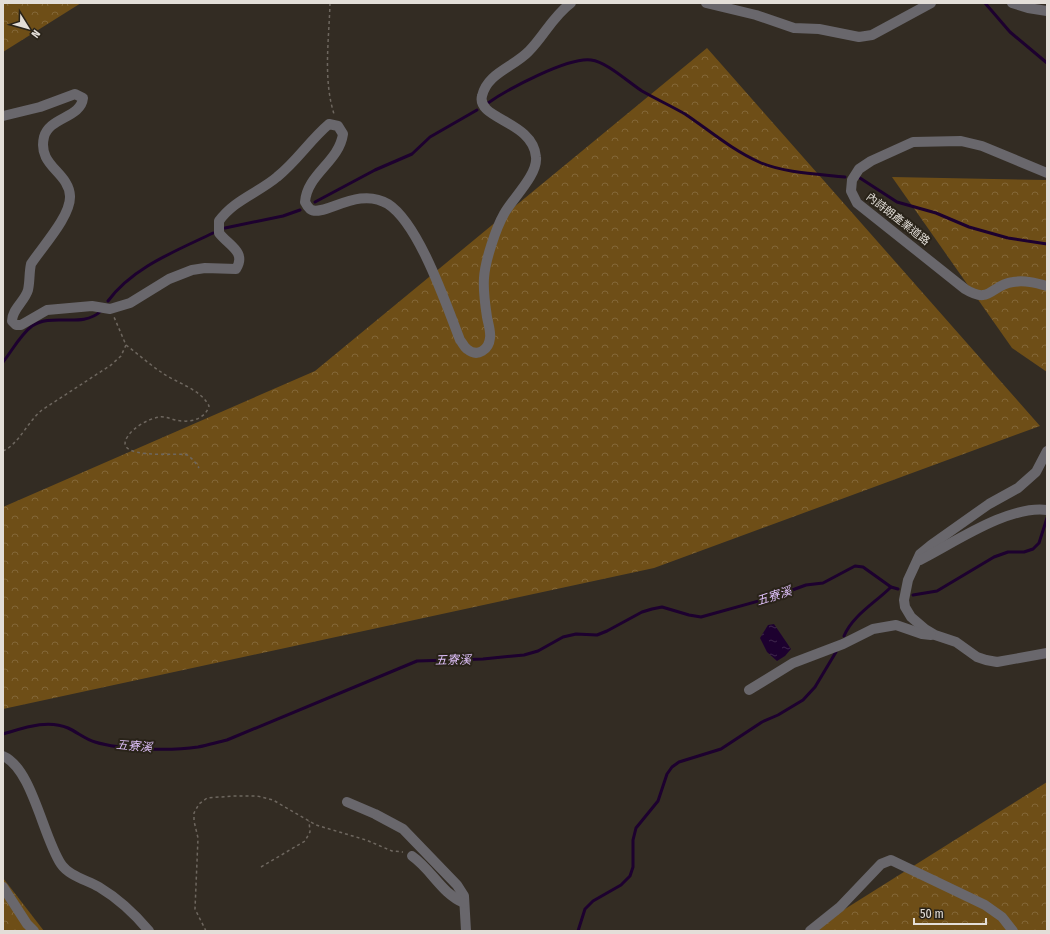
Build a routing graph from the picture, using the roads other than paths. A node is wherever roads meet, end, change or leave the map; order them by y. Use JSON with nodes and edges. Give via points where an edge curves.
{"nodes":[{"id":1,"x":571,"y":3,"type":"edge"},
{"id":2,"x":706,"y":3,"type":"edge"},
{"id":3,"x":931,"y":3,"type":"edge"},
{"id":4,"x":1012,"y":3,"type":"edge"},
{"id":5,"x":1047,"y":10,"type":"edge"},
{"id":6,"x":3,"y":116,"type":"edge"},
{"id":7,"x":1047,"y":174,"type":"edge"},
{"id":8,"x":1047,"y":286,"type":"edge"},
{"id":9,"x":1047,"y":452,"type":"edge"},
{"id":10,"x":1047,"y":510,"type":"edge"},
{"id":11,"x":916,"y":561,"type":"junction"},
{"id":12,"x":935,"y":635,"type":"junction"},
{"id":13,"x":1047,"y":653,"type":"edge"},
{"id":14,"x":749,"y":690,"type":"dead end"},
{"id":15,"x":3,"y":756,"type":"edge"},
{"id":16,"x":347,"y":802,"type":"dead end"},
{"id":17,"x":412,"y":856,"type":"road end"},
{"id":18,"x":3,"y":887,"type":"edge"},
{"id":19,"x":464,"y":903,"type":"junction"},
{"id":20,"x":34,"y":931,"type":"edge"},
{"id":21,"x":149,"y":931,"type":"edge"},
{"id":22,"x":466,"y":931,"type":"edge"},
{"id":23,"x":810,"y":931,"type":"edge"},
{"id":24,"x":1013,"y":931,"type":"edge"}],
"edges":[{"from":1,"to":6,"type":"lane","via":[[552,22],[529,52],[492,78],[481,97],[487,110],[528,136],[535,147],[537,159],[531,176],[504,213],[497,228],[484,276],[490,336],[488,346],[482,352],[474,353],[460,340],[420,246],[410,226],[398,212],[371,197],[356,198],[317,212],[310,209],[305,202],[306,193],[342,144],[343,134],[338,126],[329,124],[292,164],[276,178],[237,202],[219,221],[219,233],[240,255],[241,262],[236,269],[192,270],[169,279],[130,303],[110,309],[92,306],[47,310],[16,325],[12,321],[12,316],[28,289],[31,264],[66,214],[69,204],[68,186],[44,154],[45,135],[61,119],[79,109],[83,104],[83,98],[74,94],[40,107]]},
{"from":2,"to":3,"type":"lane","via":[[756,15],[794,28],[819,29],[859,37],[872,35]]},
{"from":4,"to":5,"type":"lane"},
{"from":7,"to":8,"type":"lane","name":"內詩朗產業道路","via":[[982,146],[961,141],[914,142],[859,169],[852,180],[851,191],[857,203],[975,295],[982,296],[1012,282],[1024,281]]},
{"from":9,"to":11,"type":"lane","via":[[1036,472],[1028,480],[931,545]]},
{"from":10,"to":11,"type":"lane","via":[[999,518]]},
{"from":11,"to":12,"type":"lane","via":[[906,588],[905,607],[911,617]]},
{"from":12,"to":13,"type":"lane","via":[[956,642],[977,657],[997,662]]},
{"from":12,"to":14,"type":"lane","via":[[922,634],[896,625],[874,629],[836,647],[792,662]]},
{"from":15,"to":21,"type":"lane","via":[[12,761],[24,779],[60,863],[71,873],[99,887],[125,905]]},
{"from":16,"to":19,"type":"lane","via":[[403,830],[461,890]]},
{"from":17,"to":19,"type":"lane","via":[[448,893]]},
{"from":18,"to":20,"type":"lane"},
{"from":19,"to":22,"type":"lane"},
{"from":23,"to":24,"type":"lane","via":[[840,907],[881,864],[891,860],[985,905],[1002,917]]}]}
